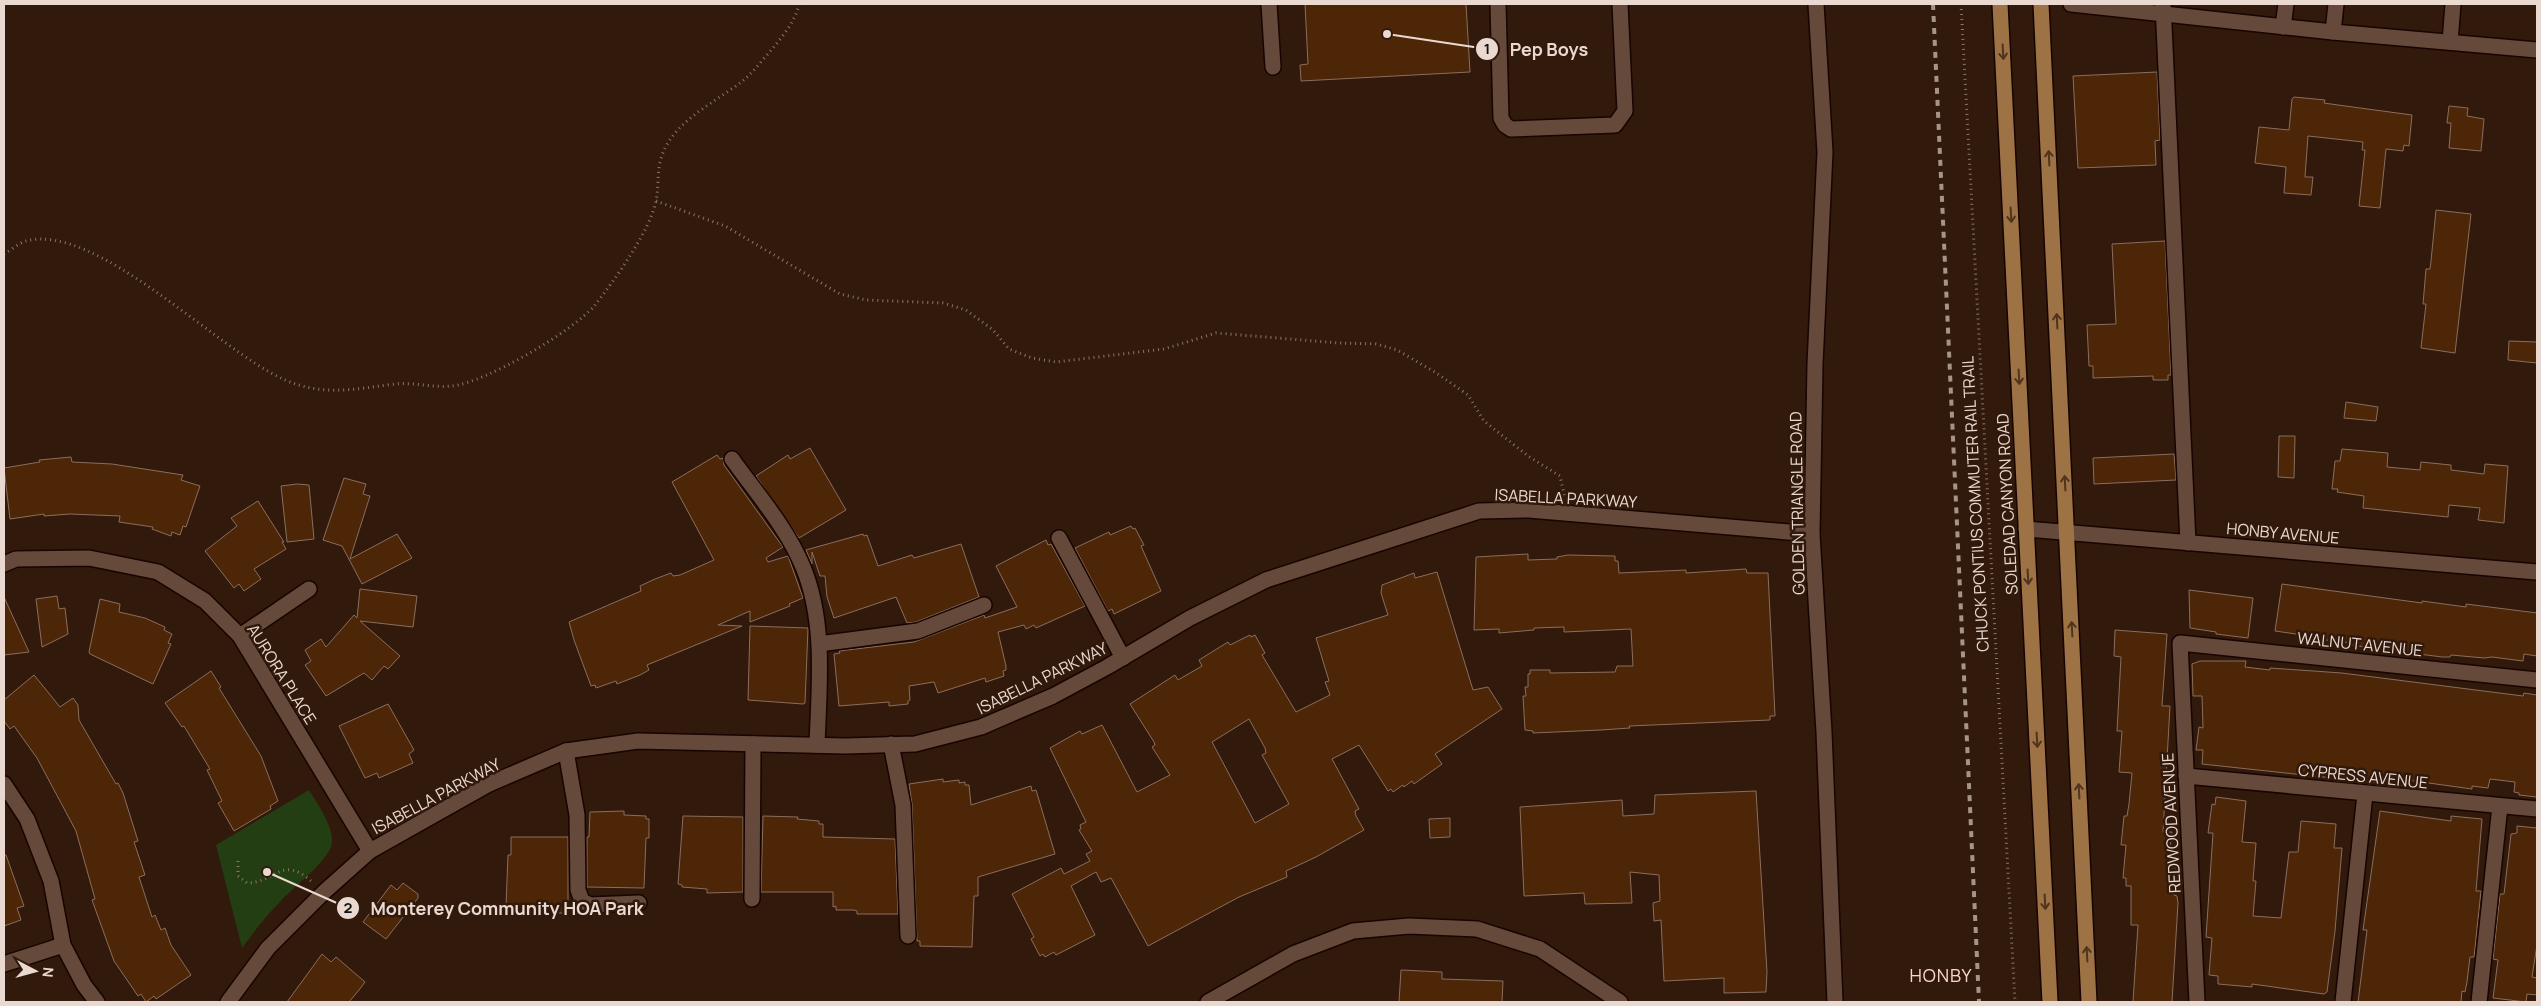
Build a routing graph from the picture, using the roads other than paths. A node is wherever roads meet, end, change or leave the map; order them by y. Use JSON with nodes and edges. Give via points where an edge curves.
{"nodes":[{"id":1,"x":1269,"y":4,"type":"edge"},
{"id":2,"x":1498,"y":4,"type":"edge"},
{"id":3,"x":1620,"y":4,"type":"edge"},
{"id":4,"x":1816,"y":4,"type":"edge"},
{"id":5,"x":2000,"y":4,"type":"edge"},
{"id":6,"x":2041,"y":4,"type":"edge"},
{"id":7,"x":2071,"y":4,"type":"edge"},
{"id":8,"x":2286,"y":4,"type":"edge"},
{"id":9,"x":2336,"y":4,"type":"edge"},
{"id":10,"x":2453,"y":4,"type":"edge"},
{"id":11,"x":2163,"y":9,"type":"edge"},
{"id":12,"x":2196,"y":10,"type":"edge"},
{"id":13,"x":2283,"y":27,"type":"junction"},
{"id":14,"x":2333,"y":32,"type":"junction"},
{"id":15,"x":2450,"y":42,"type":"junction"},
{"id":16,"x":2537,"y":50,"type":"edge"},
{"id":17,"x":1272,"y":67,"type":"dead end"},
{"id":18,"x":732,"y":459,"type":"dead end"},
{"id":19,"x":2026,"y":529,"type":"junction"},
{"id":20,"x":2067,"y":532,"type":"junction"},
{"id":21,"x":1812,"y":534,"type":"junction"},
{"id":22,"x":1059,"y":538,"type":"dead end"},
{"id":23,"x":2188,"y":543,"type":"junction"},
{"id":24,"x":4,"y":564,"type":"edge"},
{"id":25,"x":2537,"y":572,"type":"edge"},
{"id":26,"x":310,"y":589,"type":"dead end"},
{"id":27,"x":984,"y":606,"type":"dead end"},
{"id":28,"x":240,"y":636,"type":"junction"},
{"id":29,"x":2180,"y":643,"type":"joint"},
{"id":30,"x":819,"y":644,"type":"junction"},
{"id":31,"x":1123,"y":658,"type":"junction"},
{"id":32,"x":2537,"y":680,"type":"edge"},
{"id":33,"x":753,"y":744,"type":"junction"},
{"id":34,"x":891,"y":744,"type":"junction"},
{"id":35,"x":817,"y":745,"type":"junction"},
{"id":36,"x":566,"y":751,"type":"junction"},
{"id":37,"x":2186,"y":776,"type":"junction"},
{"id":38,"x":4,"y":784,"type":"edge"},
{"id":39,"x":2365,"y":794,"type":"junction"},
{"id":40,"x":2500,"y":806,"type":"junction"},
{"id":41,"x":2537,"y":809,"type":"edge"},
{"id":42,"x":370,"y":851,"type":"junction"},
{"id":43,"x":752,"y":899,"type":"dead end"},
{"id":44,"x":639,"y":902,"type":"dead end"},
{"id":45,"x":908,"y":936,"type":"dead end"},
{"id":46,"x":63,"y":945,"type":"junction"},
{"id":47,"x":4,"y":964,"type":"edge"},
{"id":48,"x":97,"y":1002,"type":"edge"},
{"id":49,"x":228,"y":1002,"type":"edge"},
{"id":50,"x":1208,"y":1002,"type":"edge"},
{"id":51,"x":1620,"y":1002,"type":"edge"},
{"id":52,"x":1835,"y":1002,"type":"edge"},
{"id":53,"x":2050,"y":1002,"type":"edge"},
{"id":54,"x":2090,"y":1002,"type":"edge"},
{"id":55,"x":2197,"y":1002,"type":"edge"},
{"id":56,"x":2343,"y":1002,"type":"edge"},
{"id":57,"x":2479,"y":1002,"type":"edge"}],
"edges":[{"from":1,"to":17,"type":"street"},
{"from":2,"to":3,"type":"street","via":[[1502,118],[1511,129],[1615,125],[1620,120],[1625,111]]},
{"from":4,"to":21,"type":"street","name":"GOLDEN TRIANGLE ROAD","via":[[1825,152],[1815,364]]},
{"from":5,"to":19,"type":"main road","name":"SOLEDAD CANYON ROAD","one_way":true},
{"from":20,"to":6,"type":"main road","one_way":true},
{"from":7,"to":11,"type":"street"},
{"from":8,"to":13,"type":"street"},
{"from":9,"to":14,"type":"street"},
{"from":10,"to":15,"type":"street"},
{"from":11,"to":12,"type":"street"},
{"from":11,"to":23,"type":"street"},
{"from":12,"to":13,"type":"street"},
{"from":13,"to":14,"type":"street"},
{"from":14,"to":15,"type":"street"},
{"from":15,"to":16,"type":"street"},
{"from":18,"to":30,"type":"street","via":[[785,531],[804,568]]},
{"from":19,"to":20,"type":"street","name":"HONBY AVENUE"},
{"from":19,"to":53,"type":"main road","name":"SOLEDAD CANYON ROAD","one_way":true},
{"from":20,"to":23,"type":"street","name":"HONBY AVENUE"},
{"from":54,"to":20,"type":"main road","one_way":true},
{"from":21,"to":31,"type":"street","name":"ISABELLA PARKWAY","via":[[1529,510],[1480,511],[1275,577],[1190,618]]},
{"from":21,"to":52,"type":"street","name":"GOLDEN TRIANGLE ROAD"},
{"from":22,"to":31,"type":"street"},
{"from":23,"to":25,"type":"street","name":"HONBY AVENUE"},
{"from":24,"to":28,"type":"street","name":"AURORA PLACE","via":[[16,559],[89,558],[158,572],[205,601]]},
{"from":26,"to":28,"type":"street"},
{"from":27,"to":30,"type":"street","via":[[918,631]]},
{"from":28,"to":42,"type":"street","name":"AURORA PLACE"},
{"from":29,"to":32,"type":"street","name":"WALNUT AVENUE"},
{"from":29,"to":37,"type":"street","name":"REDWOOD AVENUE"},
{"from":30,"to":35,"type":"street"},
{"from":31,"to":34,"type":"street","name":"ISABELLA PARKWAY","via":[[1053,696],[981,727],[915,744]]},
{"from":33,"to":35,"type":"street","name":"ISABELLA PARKWAY"},
{"from":33,"to":36,"type":"street","name":"ISABELLA PARKWAY","via":[[638,741]]},
{"from":33,"to":43,"type":"street"},
{"from":34,"to":35,"type":"street","name":"ISABELLA PARKWAY"},
{"from":34,"to":45,"type":"street","via":[[903,805]]},
{"from":36,"to":42,"type":"street","name":"ISABELLA PARKWAY","via":[[489,784]]},
{"from":36,"to":44,"type":"street","via":[[576,815],[578,890],[582,901],[590,905]]},
{"from":37,"to":39,"type":"street","name":"CYPRESS AVENUE"},
{"from":37,"to":55,"type":"street","name":"REDWOOD AVENUE"},
{"from":38,"to":46,"type":"street","via":[[28,819],[51,881]]},
{"from":39,"to":40,"type":"street","name":"CYPRESS AVENUE"},
{"from":39,"to":56,"type":"street"},
{"from":40,"to":41,"type":"street","name":"CYPRESS AVENUE"},
{"from":40,"to":57,"type":"street"},
{"from":42,"to":49,"type":"street","name":"ISABELLA PARKWAY","via":[[268,948]]},
{"from":46,"to":47,"type":"street"},
{"from":46,"to":48,"type":"street"},
{"from":50,"to":51,"type":"street","via":[[1293,954],[1353,931],[1409,926],[1477,929],[1540,949]]}]}
